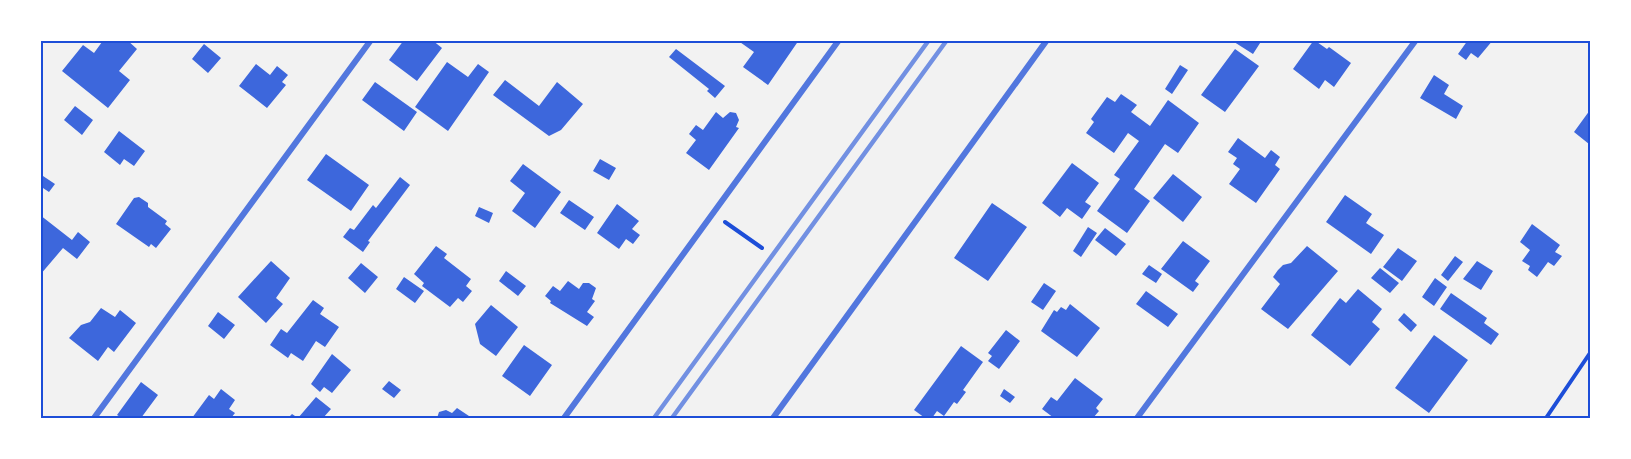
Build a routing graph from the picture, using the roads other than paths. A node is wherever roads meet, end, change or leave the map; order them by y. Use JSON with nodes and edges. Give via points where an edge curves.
{"nodes":[{"id":1,"x":371,"y":40,"type":"edge"},
{"id":2,"x":839,"y":40,"type":"edge"},
{"id":3,"x":1047,"y":40,"type":"edge"},
{"id":4,"x":1416,"y":40,"type":"edge"},
{"id":5,"x":94,"y":418,"type":"edge"},
{"id":6,"x":564,"y":418,"type":"edge"},
{"id":7,"x":773,"y":418,"type":"edge"},
{"id":8,"x":1137,"y":418,"type":"edge"}],
"edges":[{"from":1,"to":5,"type":"street"},
{"from":2,"to":6,"type":"street"},
{"from":3,"to":7,"type":"street"},
{"from":4,"to":8,"type":"street"}]}
